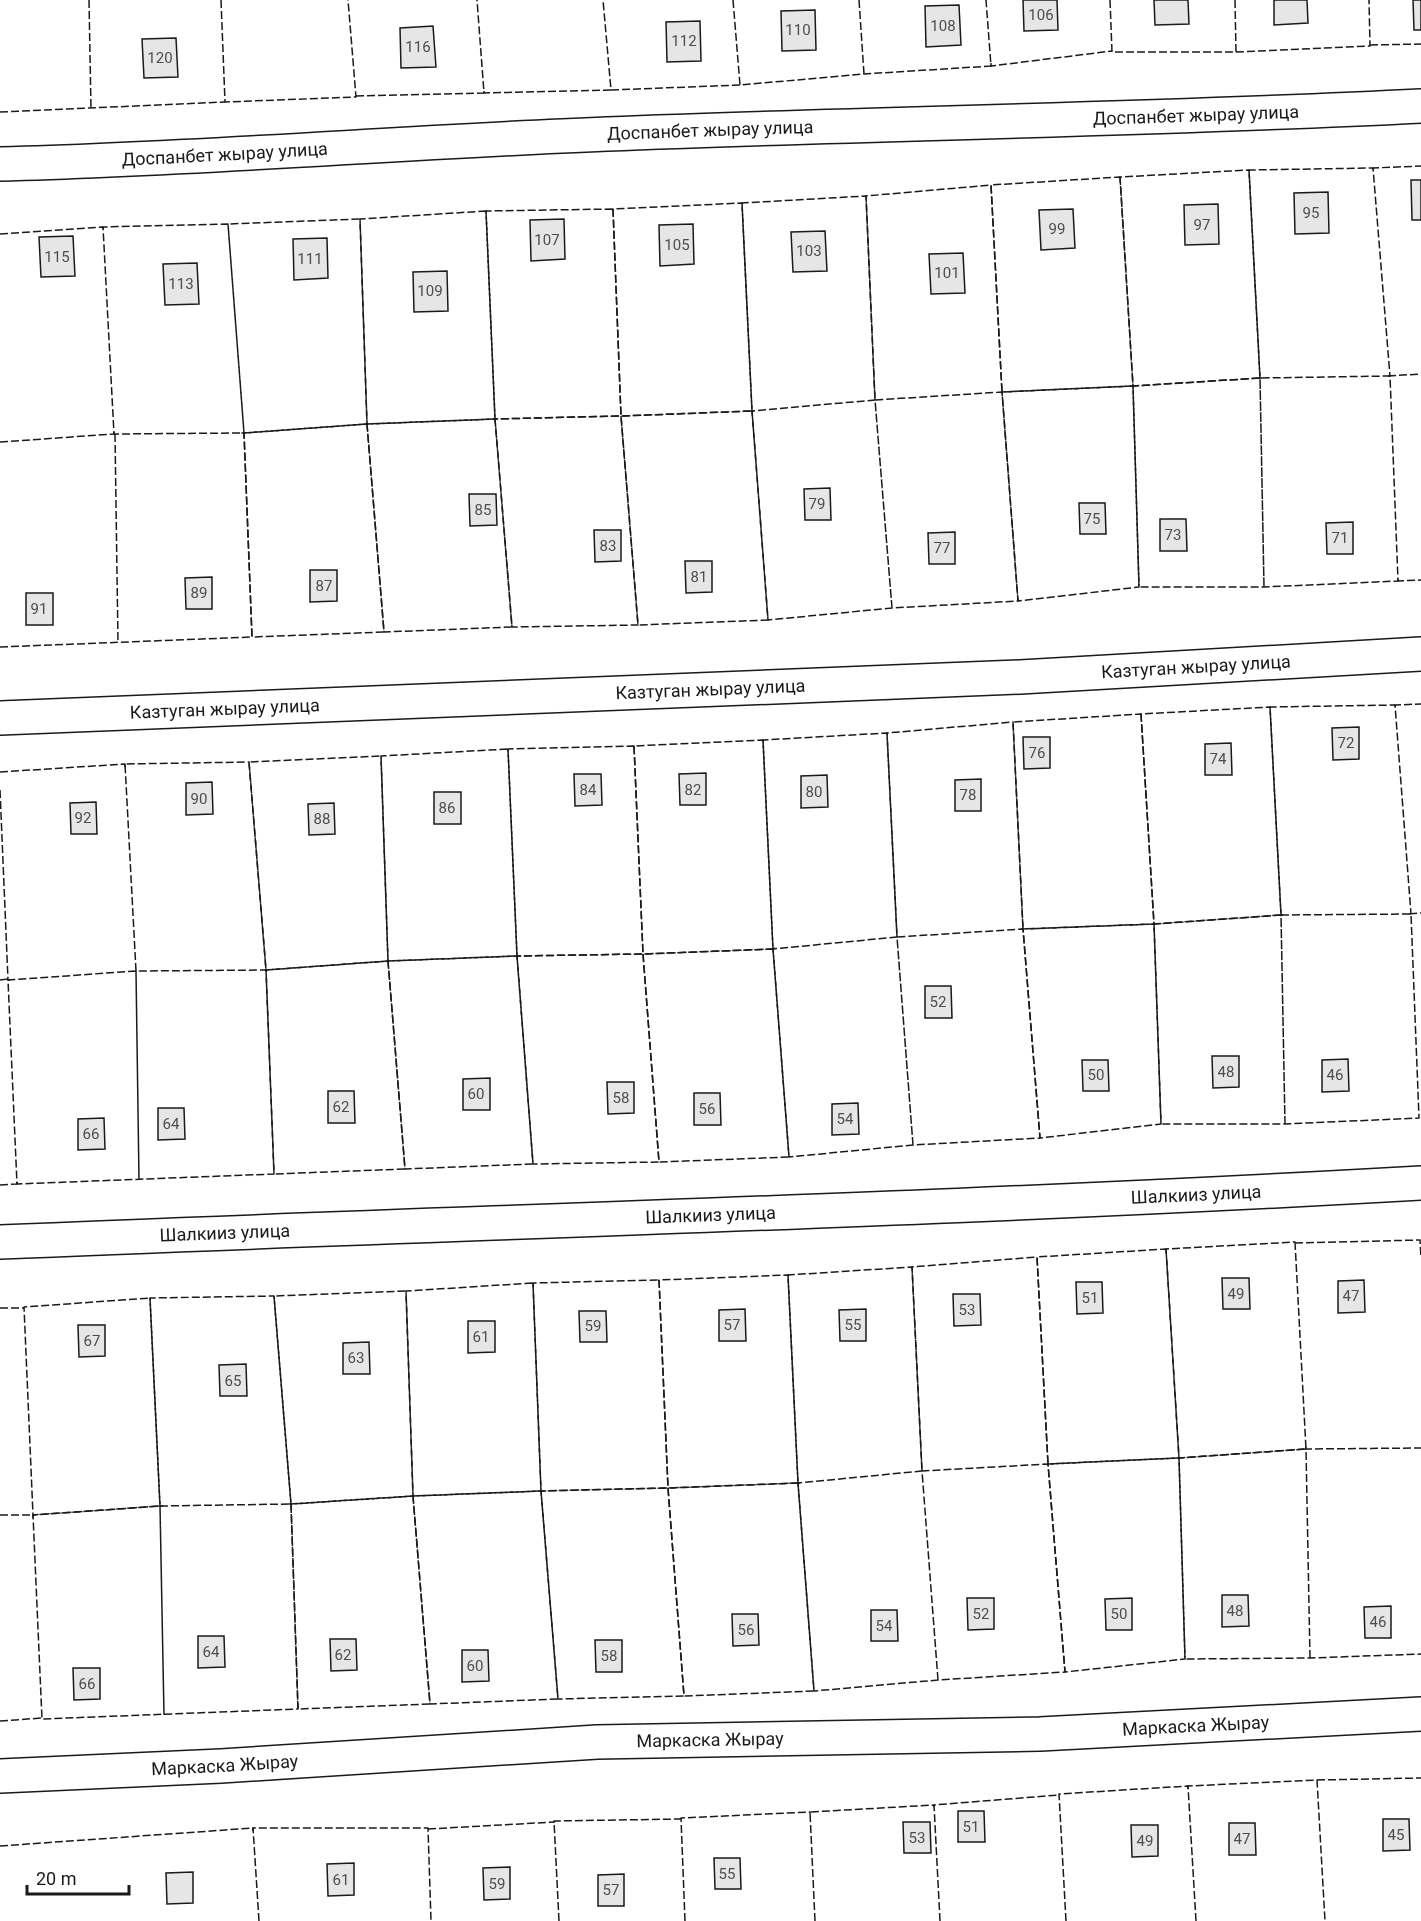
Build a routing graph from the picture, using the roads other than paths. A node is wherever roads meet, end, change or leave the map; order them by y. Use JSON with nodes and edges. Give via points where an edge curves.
{"nodes":[{"id":1,"x":1421,"y":106,"type":"edge"},
{"id":2,"x":0,"y":164,"type":"edge"},
{"id":3,"x":1421,"y":654,"type":"edge"},
{"id":4,"x":0,"y":718,"type":"edge"},
{"id":5,"x":1421,"y":1183,"type":"edge"},
{"id":6,"x":0,"y":1242,"type":"edge"},
{"id":7,"x":1421,"y":1714,"type":"edge"},
{"id":8,"x":0,"y":1776,"type":"edge"}],
"edges":[{"from":1,"to":2,"type":"street","name":"Доспанбет жырау улица","via":[[1264,114],[845,124]]},
{"from":3,"to":4,"type":"street","name":"Казтуган жырау улица","via":[[1020,677]]},
{"from":5,"to":6,"type":"street","name":"Шалкииз улица","via":[[696,1217]]},
{"from":7,"to":8,"type":"street","name":"Маркаска Жырау","via":[[1040,1734],[597,1742]]}]}
